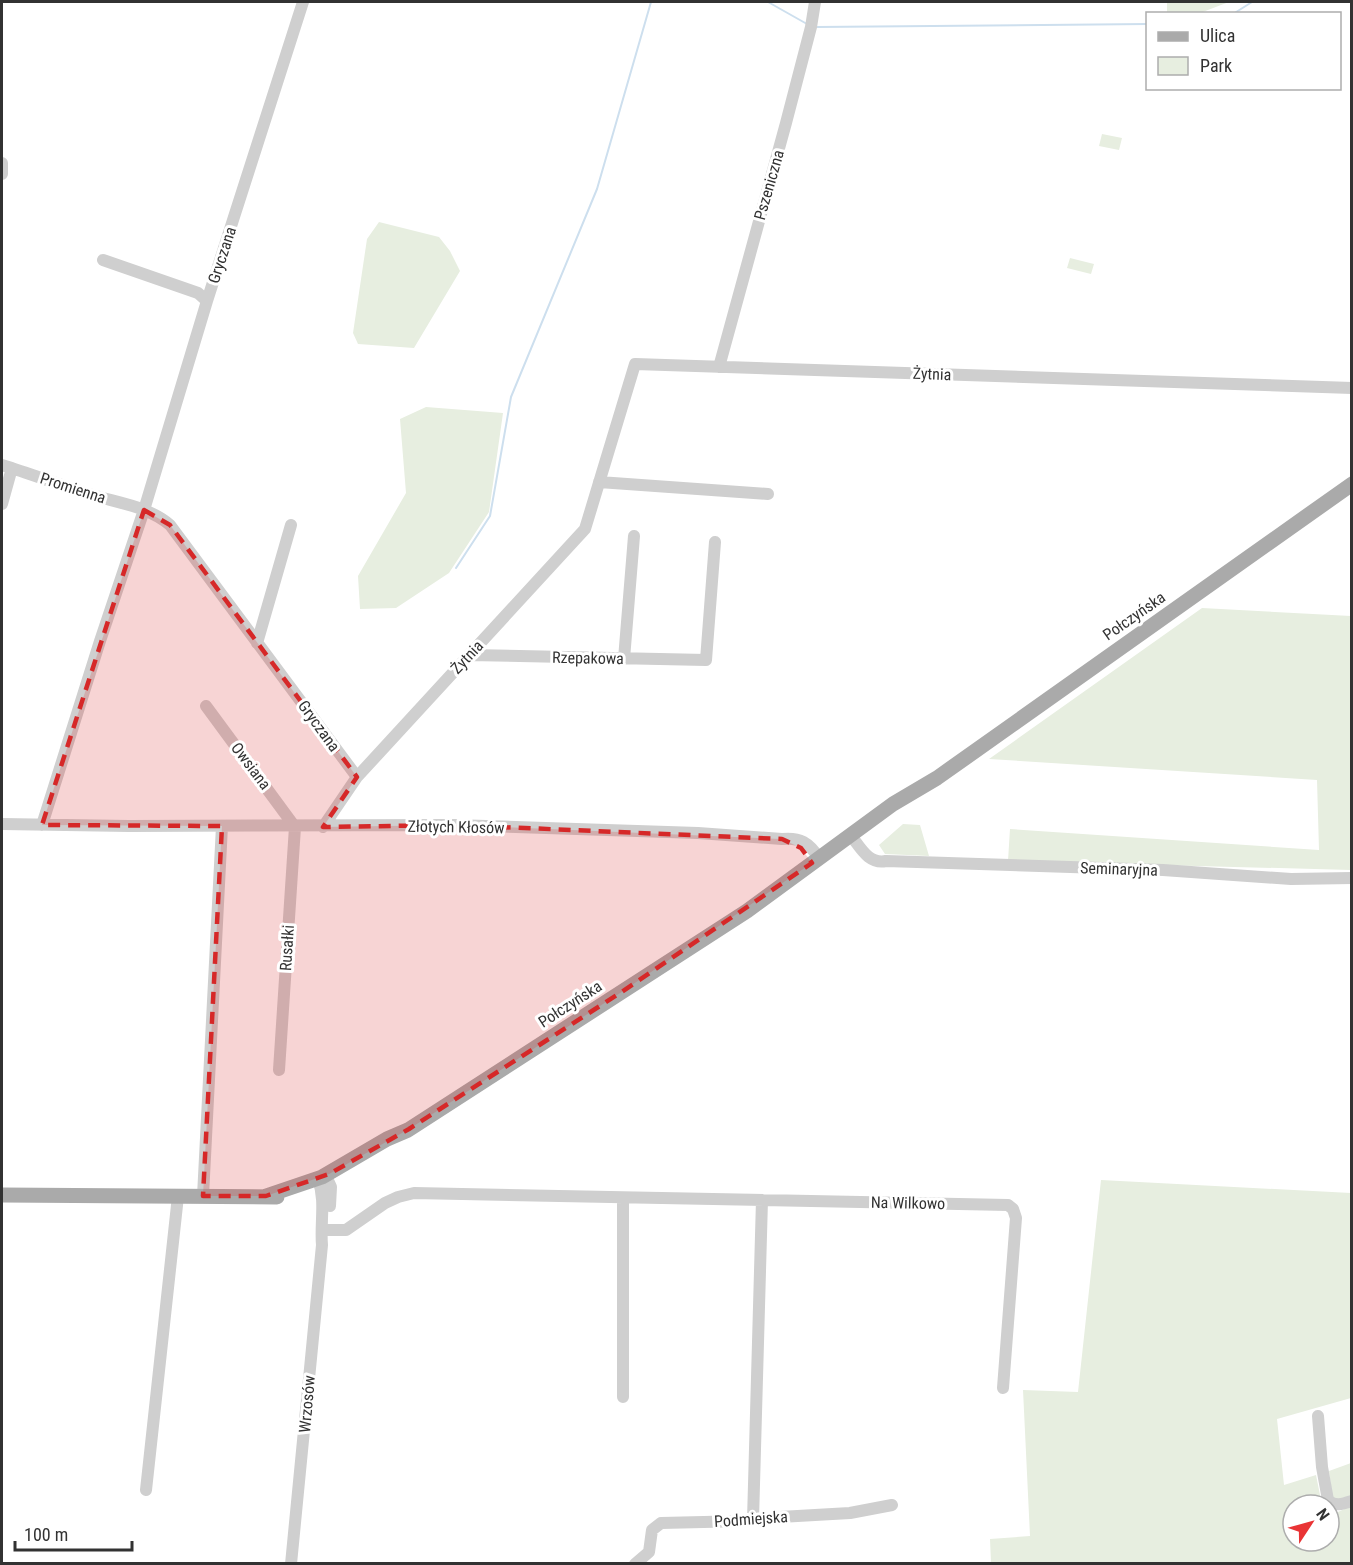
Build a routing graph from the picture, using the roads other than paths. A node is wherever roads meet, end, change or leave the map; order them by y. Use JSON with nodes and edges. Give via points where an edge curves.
{"nodes":[{"id":1,"x":303,"y":2,"type":"edge"},
{"id":2,"x":815,"y":2,"type":"edge"},
{"id":3,"x":2,"y":163,"type":"edge"},
{"id":4,"x":2,"y":174,"type":"edge"},
{"id":5,"x":103,"y":260,"type":"dead end"},
{"id":6,"x":207,"y":301,"type":"junction"},
{"id":7,"x":719,"y":367,"type":"junction"},
{"id":8,"x":1352,"y":388,"type":"edge"},
{"id":9,"x":7,"y":466,"type":"edge"},
{"id":10,"x":599,"y":482,"type":"junction"},
{"id":11,"x":1352,"y":484,"type":"edge"},
{"id":12,"x":768,"y":494,"type":"dead end"},
{"id":13,"x":2,"y":504,"type":"edge"},
{"id":14,"x":144,"y":510,"type":"junction"},
{"id":15,"x":291,"y":525,"type":"dead end"},
{"id":16,"x":634,"y":536,"type":"dead end"},
{"id":17,"x":715,"y":542,"type":"dead end"},
{"id":18,"x":258,"y":643,"type":"junction"},
{"id":19,"x":469,"y":655,"type":"junction"},
{"id":20,"x":624,"y":659,"type":"junction"},
{"id":21,"x":206,"y":706,"type":"dead end"},
{"id":22,"x":357,"y":777,"type":"junction"},
{"id":23,"x":2,"y":824,"type":"edge"},
{"id":24,"x":42,"y":825,"type":"junction"},
{"id":25,"x":222,"y":826,"type":"junction"},
{"id":26,"x":296,"y":827,"type":"junction"},
{"id":27,"x":322,"y":827,"type":"junction"},
{"id":28,"x":857,"y":837,"type":"junction"},
{"id":29,"x":817,"y":862,"type":"junction"},
{"id":30,"x":1352,"y":878,"type":"edge"},
{"id":31,"x":279,"y":1070,"type":"dead end"},
{"id":32,"x":323,"y":1181,"type":"junction"},
{"id":33,"x":2,"y":1195,"type":"edge"},
{"id":34,"x":178,"y":1196,"type":"junction"},
{"id":35,"x":203,"y":1196,"type":"junction"},
{"id":36,"x":623,"y":1198,"type":"junction"},
{"id":37,"x":762,"y":1200,"type":"junction"},
{"id":38,"x":327,"y":1230,"type":"junction"},
{"id":39,"x":322,"y":1245,"type":"junction"},
{"id":40,"x":1003,"y":1388,"type":"dead end"},
{"id":41,"x":622,"y":1397,"type":"dead end"},
{"id":42,"x":1318,"y":1416,"type":"dead end"},
{"id":43,"x":146,"y":1490,"type":"dead end"},
{"id":44,"x":1352,"y":1501,"type":"edge"},
{"id":45,"x":891,"y":1505,"type":"dead end"},
{"id":46,"x":753,"y":1520,"type":"junction"},
{"id":47,"x":291,"y":1563,"type":"edge"},
{"id":48,"x":635,"y":1563,"type":"edge"}],
"edges":[{"from":1,"to":6,"type":"street","name":"Gryczana"},
{"from":2,"to":7,"type":"street","name":"Pszeniczna"},
{"from":3,"to":4,"type":"street"},
{"from":5,"to":6,"type":"street","via":[[198,292]]},
{"from":6,"to":14,"type":"street","name":"Gryczana"},
{"from":7,"to":8,"type":"street","name":"Żytnia"},
{"from":7,"to":10,"type":"street","name":"Żytnia","via":[[635,364]]},
{"from":9,"to":13,"type":"street"},
{"from":9,"to":14,"type":"street","name":"Promienna"},
{"from":10,"to":12,"type":"street"},
{"from":10,"to":19,"type":"street","name":"Żytnia","via":[[585,529]]},
{"from":11,"to":28,"type":"main road","name":"Połczyńska","via":[[937,778],[913,791]]},
{"from":14,"to":18,"type":"street","name":"Gryczana","via":[[171,525]]},
{"from":14,"to":24,"type":"street","name":"Gryczana"},
{"from":15,"to":18,"type":"street"},
{"from":16,"to":20,"type":"street"},
{"from":17,"to":20,"type":"street","name":"Rzepakowa","via":[[706,660]]},
{"from":18,"to":22,"type":"street","name":"Gryczana"},
{"from":19,"to":20,"type":"street","name":"Rzepakowa"},
{"from":19,"to":22,"type":"street","name":"Żytnia"},
{"from":21,"to":26,"type":"street","name":"Owsiana"},
{"from":22,"to":27,"type":"street","name":"Żytnia"},
{"from":23,"to":24,"type":"street","name":"Złotych Kłosów"},
{"from":24,"to":25,"type":"street","name":"Złotych Kłosów"},
{"from":25,"to":26,"type":"street","name":"Złotych Kłosów"},
{"from":25,"to":35,"type":"street"},
{"from":26,"to":27,"type":"street","name":"Złotych Kłosów"},
{"from":26,"to":31,"type":"street","name":"Rusałki"},
{"from":27,"to":29,"type":"street","name":"Złotych Kłosów","via":[[454,825],[792,838],[812,847]]},
{"from":28,"to":29,"type":"main road","name":"Połczyńska"},
{"from":28,"to":30,"type":"street","name":"Seminaryjna","via":[[886,861],[1163,870],[1291,879]]},
{"from":29,"to":32,"type":"main road","name":"Połczyńska","via":[[408,1130],[387,1139]]},
{"from":32,"to":35,"type":"main road","name":"Połczyńska","via":[[266,1196]]},
{"from":32,"to":38,"type":"street","name":"Wrzosów","via":[[331,1191]]},
{"from":32,"to":39,"type":"street","name":"Wrzosów"},
{"from":33,"to":34,"type":"main road","name":"Połczyńska"},
{"from":34,"to":35,"type":"main road","name":"Połczyńska"},
{"from":34,"to":43,"type":"street"},
{"from":36,"to":37,"type":"street","name":"Na Wilkowo"},
{"from":36,"to":38,"type":"street","name":"Na Wilkowo","via":[[414,1193],[392,1200],[346,1230]]},
{"from":36,"to":41,"type":"street"},
{"from":37,"to":40,"type":"street","name":"Na Wilkowo","via":[[1013,1209],[1016,1218]]},
{"from":37,"to":46,"type":"street"},
{"from":38,"to":39,"type":"street","name":"Wrzosów"},
{"from":39,"to":47,"type":"street","name":"Wrzosów"},
{"from":42,"to":44,"type":"street","via":[[1328,1500],[1339,1505]]},
{"from":45,"to":46,"type":"street","name":"Podmiejska","via":[[850,1513]]},
{"from":46,"to":48,"type":"street","name":"Podmiejska","via":[[661,1523],[652,1530],[649,1552]]}]}
